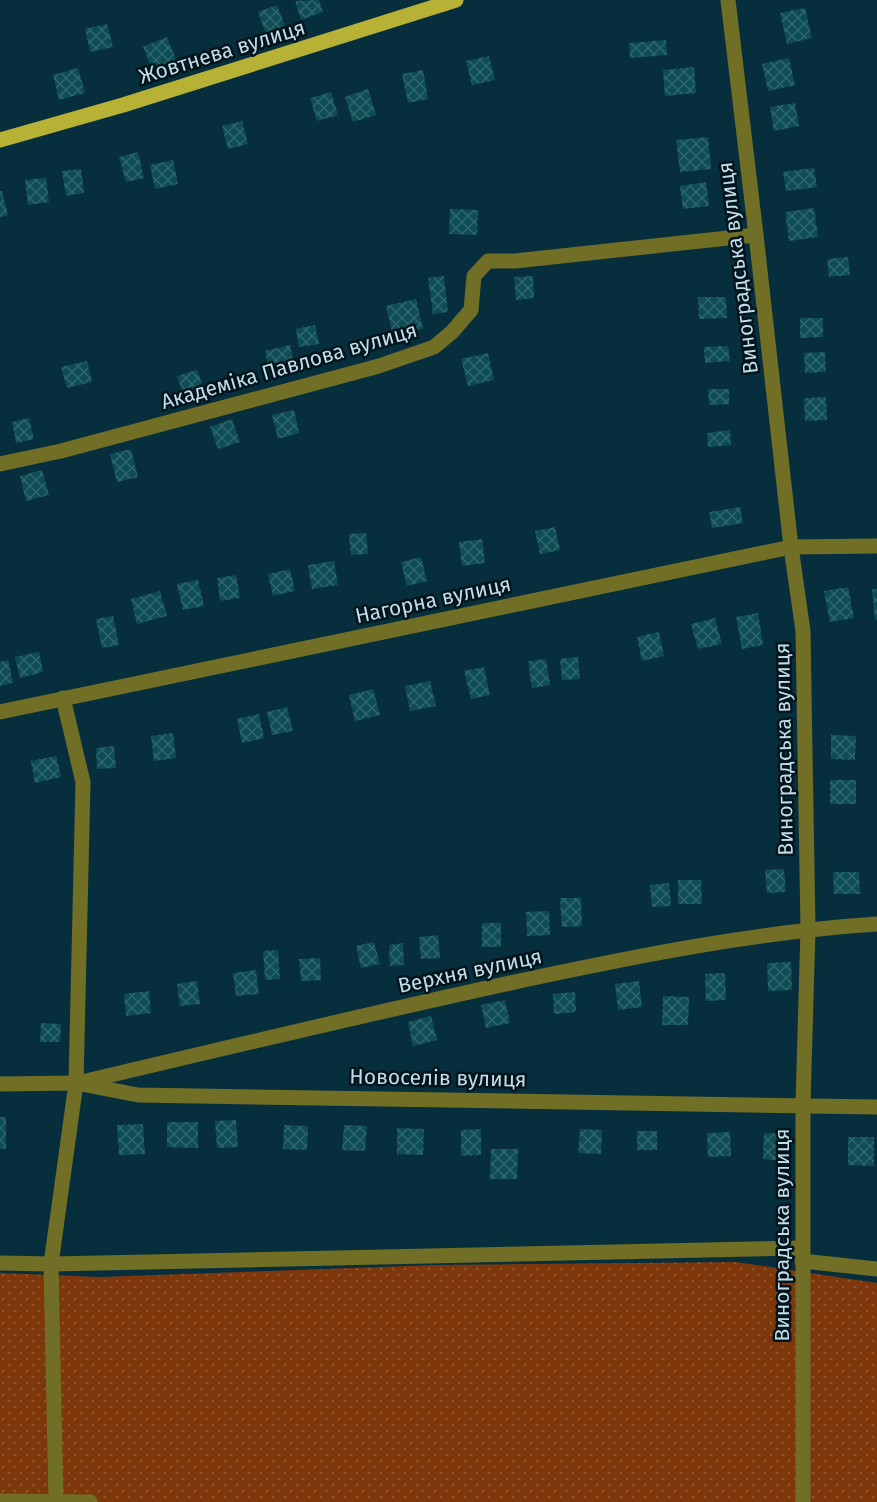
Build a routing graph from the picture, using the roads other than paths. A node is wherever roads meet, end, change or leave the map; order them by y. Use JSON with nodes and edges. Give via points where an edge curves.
{"nodes":[{"id":1,"x":456,"y":0,"type":"edge"},
{"id":2,"x":728,"y":0,"type":"edge"},
{"id":3,"x":0,"y":140,"type":"edge"},
{"id":4,"x":756,"y":235,"type":"junction"},
{"id":5,"x":0,"y":464,"type":"edge"},
{"id":6,"x":877,"y":546,"type":"edge"},
{"id":7,"x":791,"y":547,"type":"junction"},
{"id":8,"x":63,"y":698,"type":"junction"},
{"id":9,"x":0,"y":712,"type":"edge"},
{"id":10,"x":877,"y":924,"type":"edge"},
{"id":11,"x":808,"y":929,"type":"junction"},
{"id":12,"x":76,"y":1083,"type":"junction"},
{"id":13,"x":0,"y":1084,"type":"edge"},
{"id":14,"x":803,"y":1104,"type":"junction"},
{"id":15,"x":877,"y":1107,"type":"edge"},
{"id":16,"x":802,"y":1255,"type":"junction"},
{"id":17,"x":0,"y":1263,"type":"edge"},
{"id":18,"x":51,"y":1264,"type":"junction"},
{"id":19,"x":877,"y":1269,"type":"edge"},
{"id":20,"x":0,"y":1501,"type":"edge"},
{"id":21,"x":56,"y":1502,"type":"edge"},
{"id":22,"x":90,"y":1502,"type":"edge"},
{"id":23,"x":803,"y":1502,"type":"edge"}],
"edges":[{"from":1,"to":3,"type":"main road","name":"Жовтнева вулиця"},
{"from":2,"to":4,"type":"street","name":"Виноградська вулиця"},
{"from":4,"to":5,"type":"street","name":"Академіка Павлова вулиця","via":[[488,261],[474,276],[471,310],[434,347],[379,366]]},
{"from":4,"to":7,"type":"street","name":"Виноградська вулиця"},
{"from":6,"to":7,"type":"street","name":"Нагорна вулиця"},
{"from":7,"to":8,"type":"street","name":"Нагорна вулиця"},
{"from":7,"to":11,"type":"street","name":"Виноградська вулиця","via":[[802,631]]},
{"from":8,"to":9,"type":"street","name":"Нагорна вулиця"},
{"from":8,"to":12,"type":"street","via":[[83,782]]},
{"from":10,"to":11,"type":"street","name":"Верхня вулиця"},
{"from":11,"to":12,"type":"street","name":"Верхня вулиця","via":[[664,951],[417,1003]]},
{"from":11,"to":14,"type":"street","name":"Виноградська вулиця"},
{"from":12,"to":13,"type":"street","name":"Новоселів вулиця"},
{"from":12,"to":14,"type":"street","name":"Новоселів вулиця","via":[[138,1095]]},
{"from":12,"to":18,"type":"street"},
{"from":14,"to":15,"type":"street","name":"Новоселів вулиця"},
{"from":14,"to":16,"type":"street","name":"Виноградська вулиця"},
{"from":16,"to":18,"type":"street"},
{"from":16,"to":19,"type":"street"},
{"from":16,"to":23,"type":"street","name":"Виноградська вулиця"},
{"from":17,"to":18,"type":"street"},
{"from":18,"to":21,"type":"street"},
{"from":20,"to":21,"type":"street"},
{"from":21,"to":22,"type":"street"}]}
